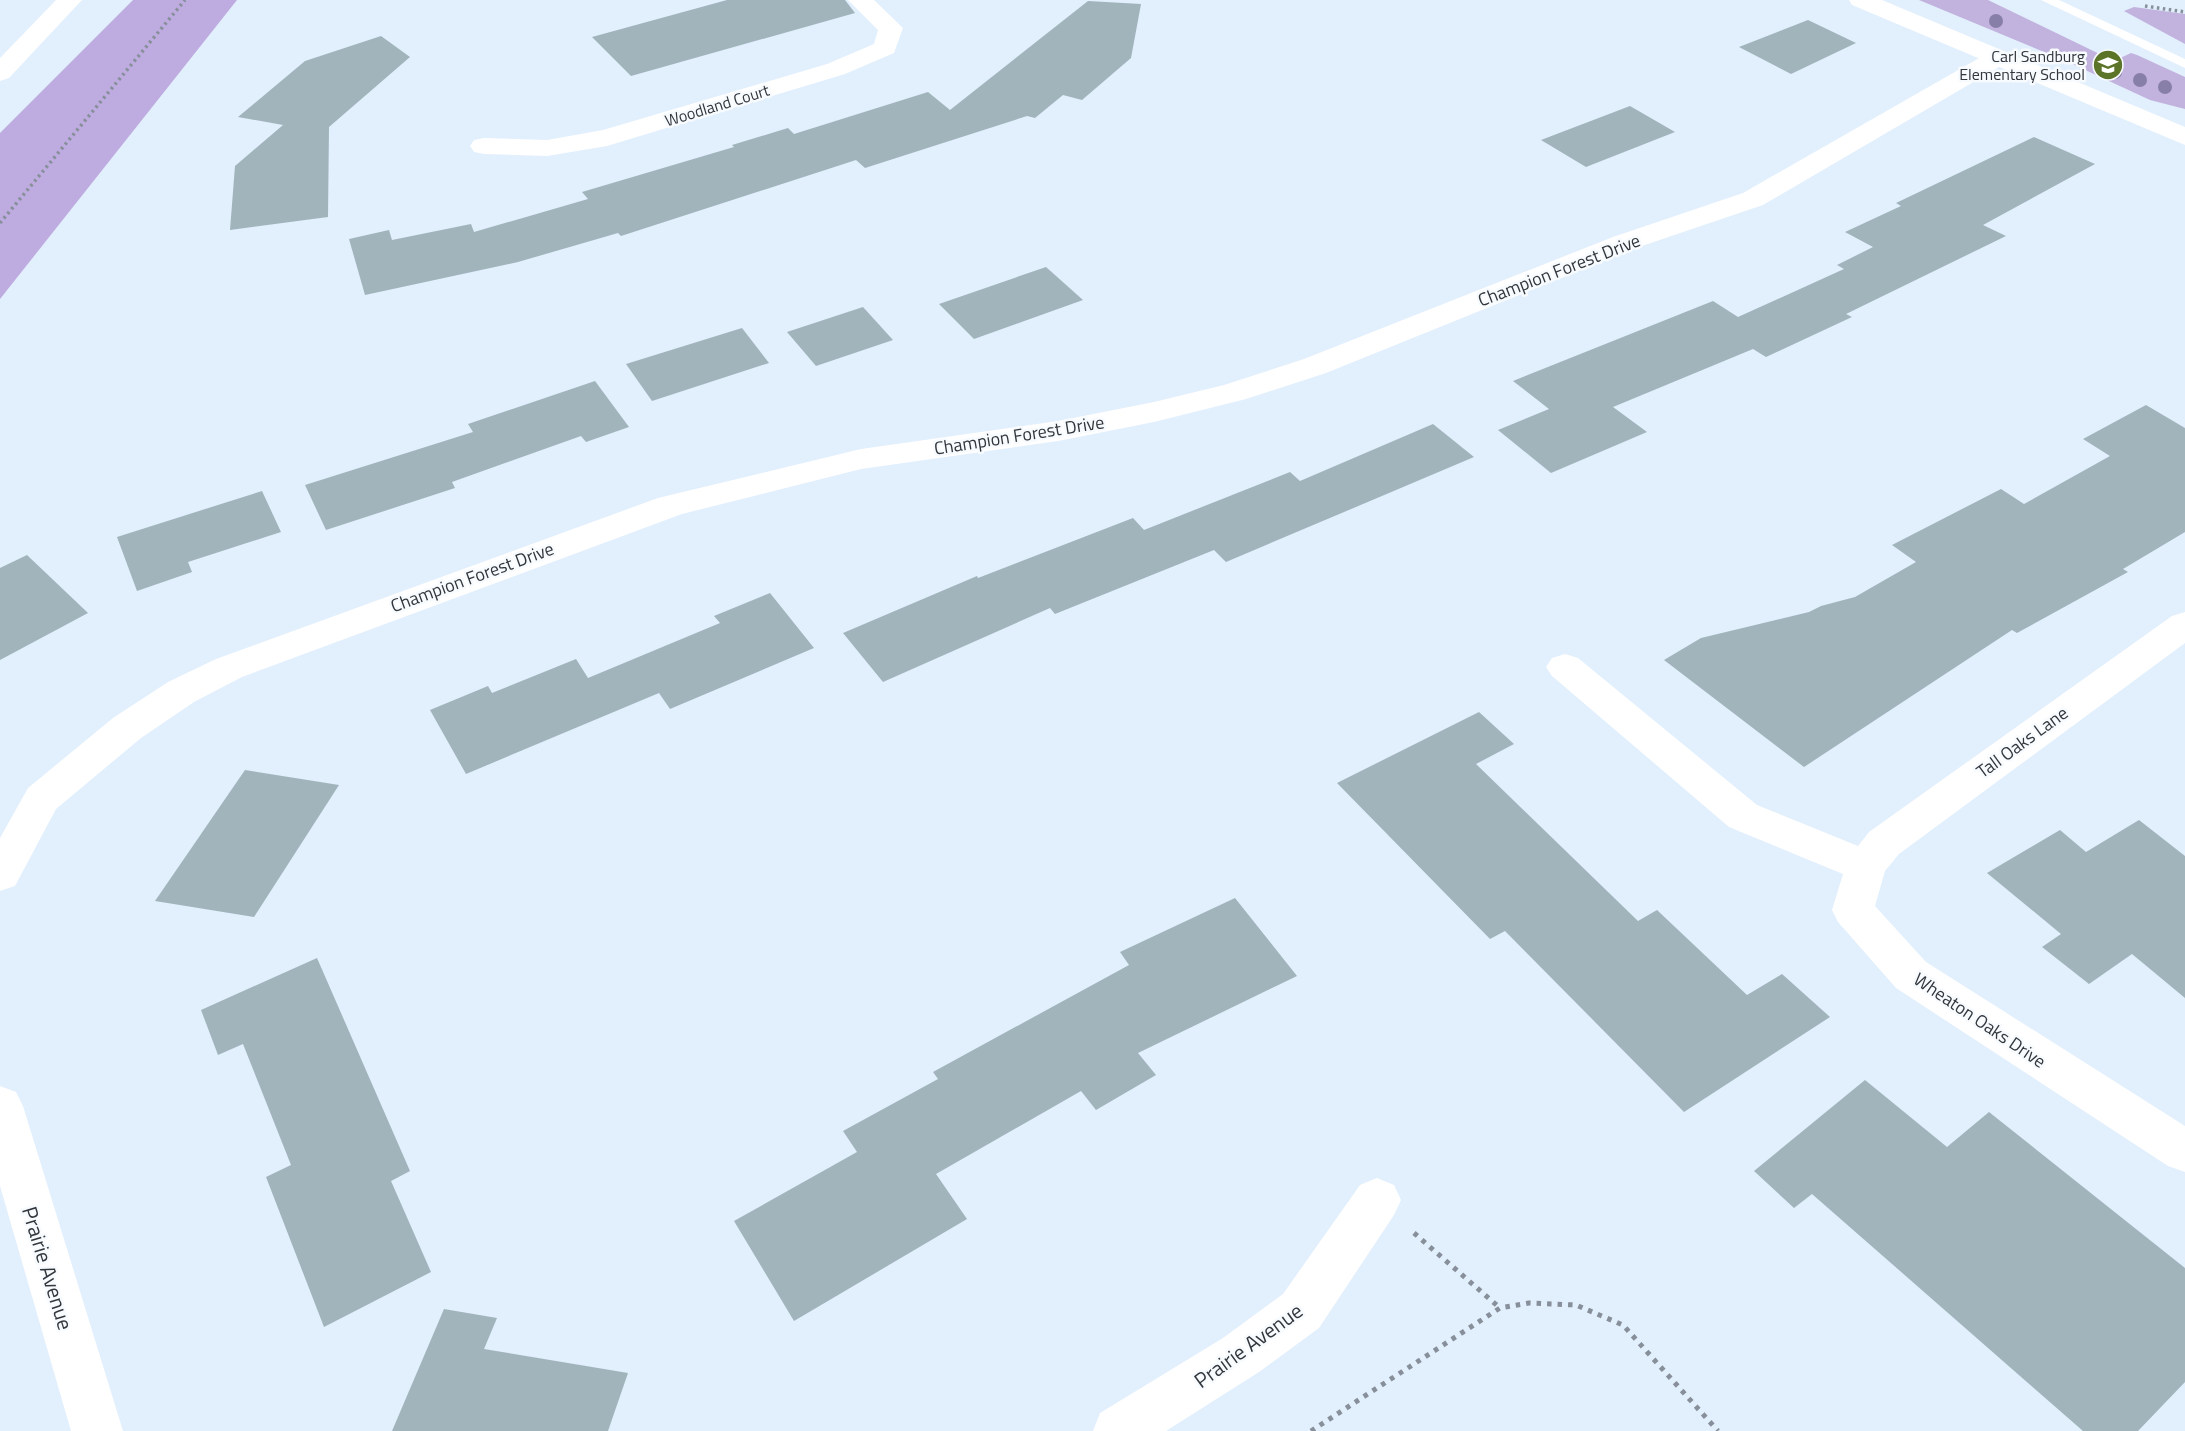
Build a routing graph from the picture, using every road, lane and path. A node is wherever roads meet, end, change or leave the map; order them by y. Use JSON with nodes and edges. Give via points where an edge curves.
{"nodes":[{"id":1,"x":70,"y":0,"type":"edge"},
{"id":2,"x":186,"y":0,"type":"edge"},
{"id":3,"x":860,"y":0,"type":"edge"},
{"id":4,"x":1861,"y":0,"type":"edge"},
{"id":5,"x":2048,"y":0,"type":"edge"},
{"id":6,"x":1997,"y":58,"type":"junction"},
{"id":7,"x":2185,"y":64,"type":"edge"},
{"id":8,"x":0,"y":73,"type":"edge"},
{"id":9,"x":2185,"y":137,"type":"edge"},
{"id":10,"x":484,"y":146,"type":"dead end"},
{"id":11,"x":0,"y":223,"type":"edge"},
{"id":12,"x":2185,"y":625,"type":"edge"},
{"id":13,"x":1564,"y":667,"type":"dead end"},
{"id":14,"x":1866,"y":866,"type":"junction"},
{"id":15,"x":0,"y":875,"type":"edge"},
{"id":16,"x":0,"y":1106,"type":"edge"},
{"id":17,"x":2185,"y":1151,"type":"edge"},
{"id":18,"x":1377,"y":1200,"type":"joint"},
{"id":19,"x":1500,"y":1308,"type":"junction"},
{"id":20,"x":97,"y":1431,"type":"edge"},
{"id":21,"x":1119,"y":1431,"type":"edge"},
{"id":22,"x":1311,"y":1431,"type":"edge"},
{"id":23,"x":1718,"y":1431,"type":"edge"}],
"edges":[{"from":1,"to":8,"type":"street"},
{"from":2,"to":11,"type":"path"},
{"from":3,"to":10,"type":"street","name":"Woodland Court","via":[[891,28],[885,48],[836,69],[607,138],[547,148]]},
{"from":4,"to":6,"type":"street"},
{"from":5,"to":7,"type":"lane"},
{"from":6,"to":9,"type":"street"},
{"from":6,"to":15,"type":"street","name":"Champion Forest Drive","via":[[1753,199],[1623,243],[1315,366],[1154,412],[1058,431],[861,459],[683,502],[229,668],[181,692],[127,728],[42,799]]},
{"from":12,"to":14,"type":"street","name":"Tall Oaks Lane","via":[[1884,843]]},
{"from":13,"to":14,"type":"street","via":[[1743,816]]},
{"from":14,"to":17,"type":"street","name":"Wheaton Oaks Drive","via":[[1853,910],[1911,975]]},
{"from":16,"to":20,"type":"street","name":"Prairie Avenue"},
{"from":18,"to":19,"type":"path"},
{"from":18,"to":21,"type":"street","name":"Prairie Avenue","via":[[1301,1311],[1241,1355]]},
{"from":19,"to":22,"type":"path"},
{"from":19,"to":23,"type":"path","via":[[1529,1303],[1576,1305],[1623,1325]]}]}
